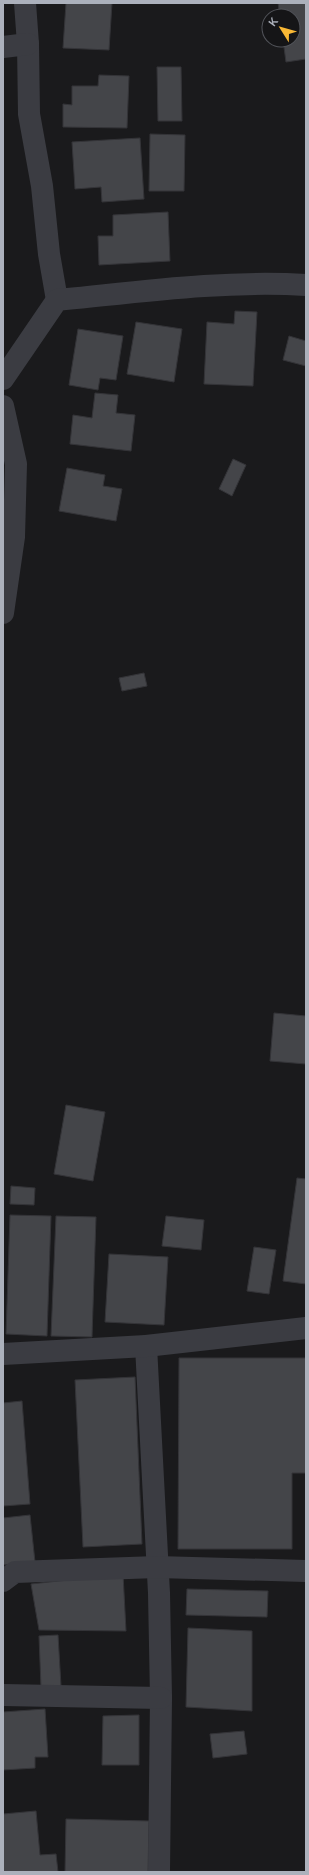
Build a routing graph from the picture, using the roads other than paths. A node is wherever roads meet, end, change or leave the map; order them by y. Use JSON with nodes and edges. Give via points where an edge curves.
{"nodes":[{"id":1,"x":25,"y":3,"type":"edge"},
{"id":2,"x":28,"y":44,"type":"junction"},
{"id":3,"x":3,"y":47,"type":"edge"},
{"id":4,"x":306,"y":285,"type":"edge"},
{"id":5,"x":57,"y":300,"type":"junction"},
{"id":6,"x":3,"y":379,"type":"edge"},
{"id":7,"x":3,"y":406,"type":"edge"},
{"id":8,"x":3,"y":613,"type":"edge"},
{"id":9,"x":306,"y":1328,"type":"edge"},
{"id":10,"x":146,"y":1346,"type":"junction"},
{"id":11,"x":3,"y":1354,"type":"edge"},
{"id":12,"x":157,"y":1567,"type":"junction"},
{"id":13,"x":306,"y":1571,"type":"edge"},
{"id":14,"x":3,"y":1581,"type":"edge"},
{"id":15,"x":3,"y":1695,"type":"edge"},
{"id":16,"x":161,"y":1698,"type":"junction"},
{"id":17,"x":159,"y":1872,"type":"edge"}],
"edges":[{"from":1,"to":2,"type":"street"},
{"from":2,"to":3,"type":"street"},
{"from":2,"to":5,"type":"street","via":[[29,114],[42,186]]},
{"from":4,"to":5,"type":"street","via":[[272,283]]},
{"from":5,"to":6,"type":"street"},
{"from":7,"to":8,"type":"street","via":[[16,464],[14,537]]},
{"from":9,"to":10,"type":"street"},
{"from":10,"to":11,"type":"street"},
{"from":10,"to":12,"type":"street"},
{"from":12,"to":13,"type":"street"},
{"from":12,"to":14,"type":"street","via":[[15,1572]]},
{"from":12,"to":16,"type":"street"},
{"from":15,"to":16,"type":"street"},
{"from":16,"to":17,"type":"street"}]}
